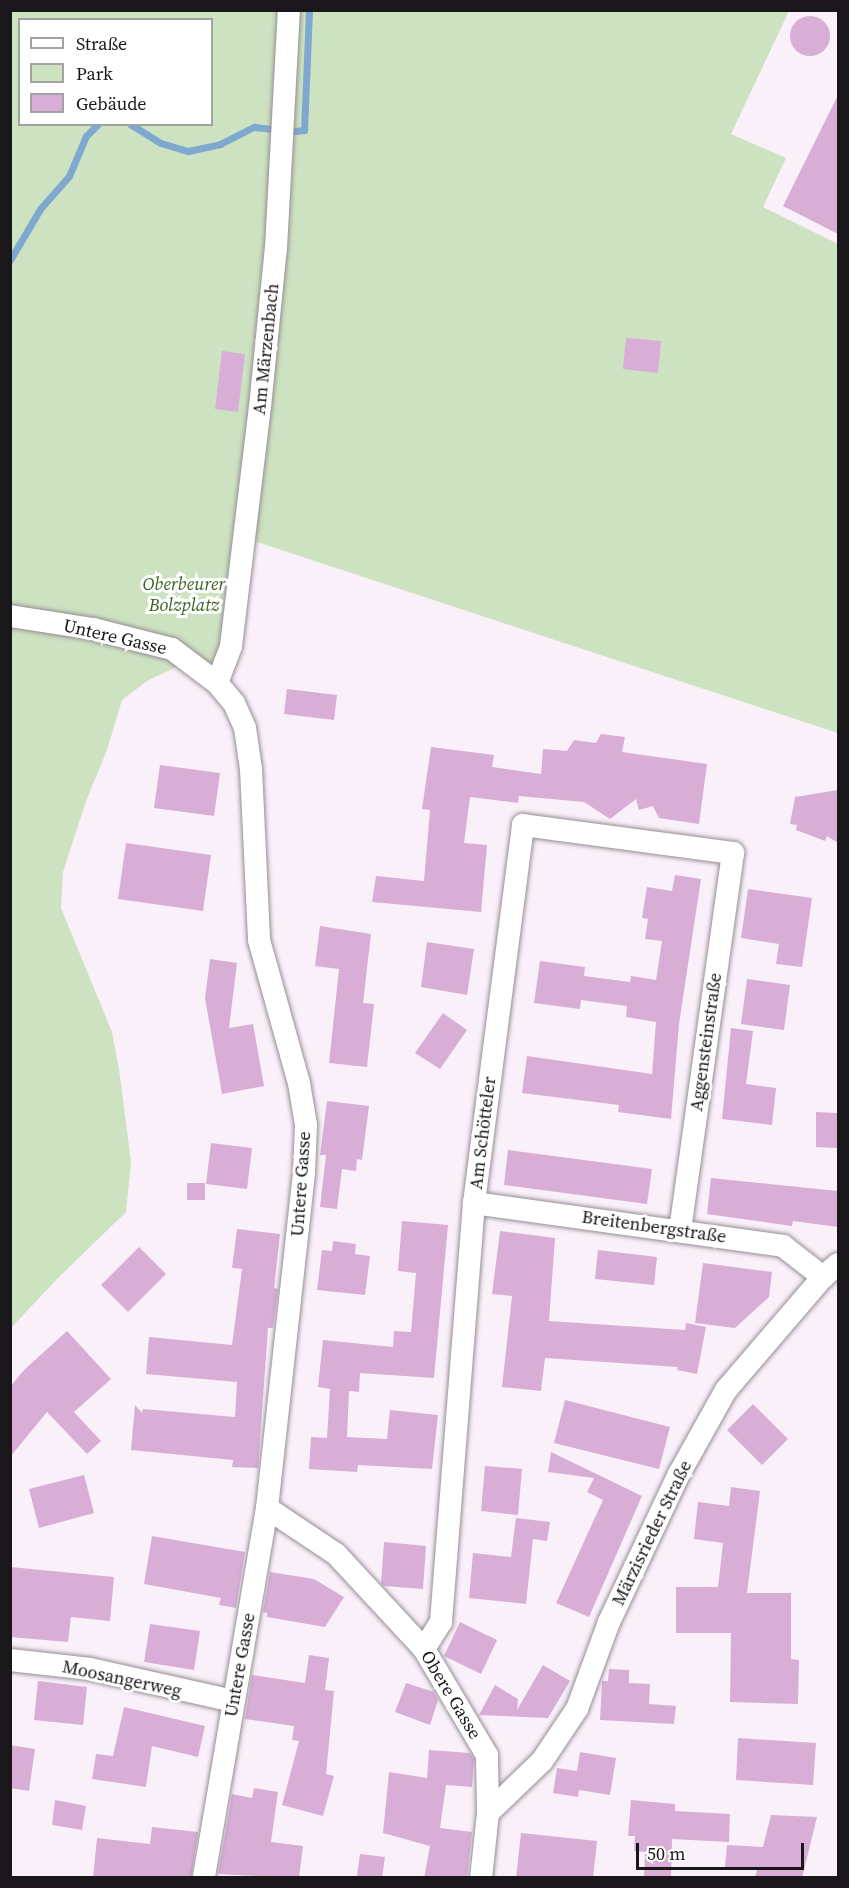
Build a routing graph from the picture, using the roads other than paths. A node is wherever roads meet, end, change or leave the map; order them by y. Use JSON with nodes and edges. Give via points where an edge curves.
{"nodes":[{"id":1,"x":290,"y":10,"type":"edge"},
{"id":2,"x":10,"y":616,"type":"edge"},
{"id":3,"x":217,"y":683,"type":"junction"},
{"id":4,"x":732,"y":853,"type":"joint"},
{"id":5,"x":474,"y":1203,"type":"junction"},
{"id":6,"x":680,"y":1231,"type":"junction"},
{"id":7,"x":831,"y":1271,"type":"edge"},
{"id":8,"x":267,"y":1508,"type":"junction"},
{"id":9,"x":424,"y":1649,"type":"junction"},
{"id":10,"x":10,"y":1660,"type":"edge"},
{"id":11,"x":233,"y":1701,"type":"junction"},
{"id":12,"x":488,"y":1814,"type":"junction"},
{"id":13,"x":204,"y":1878,"type":"edge"},
{"id":14,"x":481,"y":1878,"type":"edge"}],
"edges":[{"from":1,"to":3,"type":"street","name":"Am Märzenbach","via":[[276,248],[260,407],[231,646]]},
{"from":2,"to":3,"type":"street","name":"Untere Gasse","via":[[93,629],[172,649]]},
{"from":3,"to":8,"type":"street","name":"Untere Gasse","via":[[234,704],[245,728],[251,769],[259,940],[306,1125],[304,1182]]},
{"from":4,"to":5,"type":"street","name":"Am Schötteler","via":[[523,825]]},
{"from":4,"to":6,"type":"street","name":"Aggensteinstraße"},
{"from":5,"to":6,"type":"street","name":"Breitenbergstraße"},
{"from":5,"to":9,"type":"street","name":"Am Schötteler","via":[[441,1622]]},
{"from":6,"to":7,"type":"street","name":"Breitenbergstraße","via":[[783,1246]]},
{"from":7,"to":12,"type":"street","name":"Märzisrieder Straße","via":[[726,1390],[679,1474],[609,1622],[577,1709],[542,1761]]},
{"from":8,"to":9,"type":"street","name":"Obere Gasse","via":[[336,1554]]},
{"from":8,"to":11,"type":"street","name":"Untere Gasse"},
{"from":9,"to":12,"type":"street","name":"Obere Gasse","via":[[487,1755]]},
{"from":10,"to":11,"type":"street","name":"Moosangerweg","via":[[90,1669]]},
{"from":11,"to":13,"type":"street","name":"Untere Gasse"},
{"from":12,"to":14,"type":"street","name":"Obere Gasse"}]}
